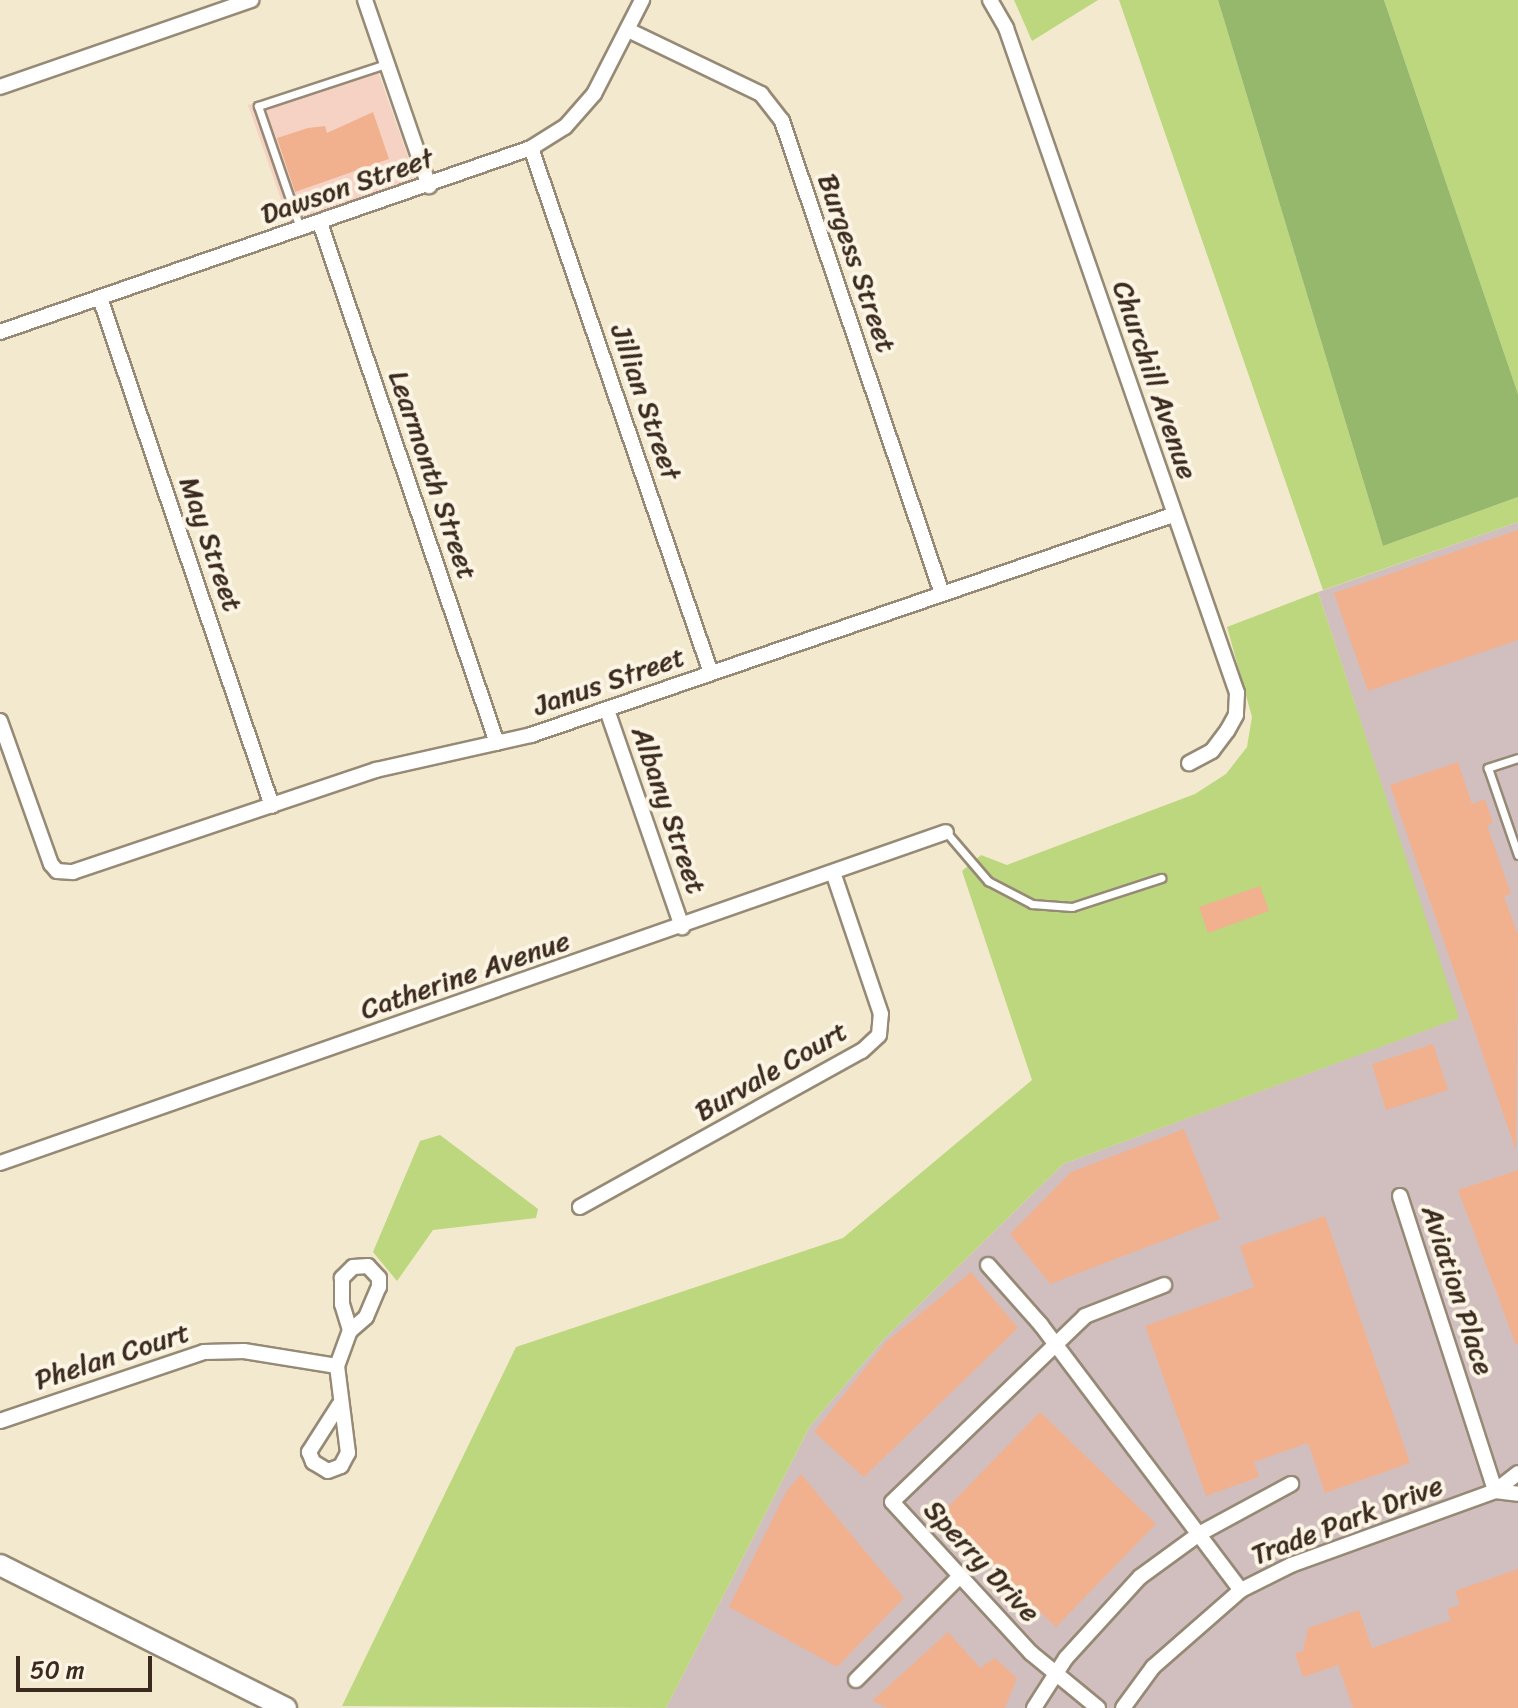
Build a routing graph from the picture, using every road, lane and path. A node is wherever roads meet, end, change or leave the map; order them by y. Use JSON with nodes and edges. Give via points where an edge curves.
{"nodes":[{"id":1,"x":251,"y":0,"type":"edge"},
{"id":2,"x":365,"y":0,"type":"edge"},
{"id":3,"x":642,"y":0,"type":"edge"},
{"id":4,"x":990,"y":0,"type":"edge"},
{"id":5,"x":628,"y":30,"type":"junction"},
{"id":6,"x":388,"y":64,"type":"junction"},
{"id":7,"x":0,"y":87,"type":"edge"},
{"id":8,"x":531,"y":148,"type":"junction"},
{"id":9,"x":429,"y":186,"type":"junction"},
{"id":10,"x":320,"y":223,"type":"junction"},
{"id":11,"x":300,"y":230,"type":"junction"},
{"id":12,"x":100,"y":298,"type":"junction"},
{"id":13,"x":0,"y":332,"type":"edge"},
{"id":14,"x":1173,"y":515,"type":"junction"},
{"id":15,"x":942,"y":594,"type":"junction"},
{"id":16,"x":711,"y":673,"type":"junction"},
{"id":17,"x":607,"y":710,"type":"junction"},
{"id":18,"x":0,"y":721,"type":"edge"},
{"id":19,"x":497,"y":743,"type":"junction"},
{"id":20,"x":1518,"y":758,"type":"edge"},
{"id":21,"x":1189,"y":763,"type":"dead end"},
{"id":22,"x":272,"y":806,"type":"junction"},
{"id":23,"x":946,"y":832,"type":"joint"},
{"id":24,"x":1518,"y":855,"type":"edge"},
{"id":25,"x":834,"y":875,"type":"junction"},
{"id":26,"x":1161,"y":878,"type":"dead end"},
{"id":27,"x":682,"y":927,"type":"junction"},
{"id":28,"x":0,"y":1163,"type":"edge"},
{"id":29,"x":1400,"y":1196,"type":"dead end"},
{"id":30,"x":580,"y":1207,"type":"dead end"},
{"id":31,"x":988,"y":1265,"type":"dead end"},
{"id":32,"x":1164,"y":1285,"type":"dead end"},
{"id":33,"x":350,"y":1331,"type":"dead end"},
{"id":34,"x":1054,"y":1344,"type":"junction"},
{"id":35,"x":337,"y":1366,"type":"junction"},
{"id":36,"x":339,"y":1405,"type":"dead end"},
{"id":37,"x":0,"y":1421,"type":"edge"},
{"id":38,"x":1518,"y":1473,"type":"edge"},
{"id":39,"x":1291,"y":1484,"type":"dead end"},
{"id":40,"x":1495,"y":1491,"type":"junction"},
{"id":41,"x":1518,"y":1494,"type":"edge"},
{"id":42,"x":1199,"y":1534,"type":"junction"},
{"id":43,"x":0,"y":1565,"type":"edge"},
{"id":44,"x":960,"y":1576,"type":"junction"},
{"id":45,"x":1241,"y":1590,"type":"junction"},
{"id":46,"x":1055,"y":1673,"type":"junction"},
{"id":47,"x":856,"y":1680,"type":"dead end"},
{"id":48,"x":280,"y":1707,"type":"edge"},
{"id":49,"x":1034,"y":1708,"type":"edge"},
{"id":50,"x":1098,"y":1708,"type":"edge"},
{"id":51,"x":1123,"y":1708,"type":"edge"}],
"edges":[{"from":1,"to":7,"type":"street"},
{"from":2,"to":6,"type":"street"},
{"from":3,"to":5,"type":"street","name":"Dawson Street"},
{"from":4,"to":14,"type":"street","name":"Churchill Avenue","via":[[1006,28]]},
{"from":5,"to":8,"type":"street","name":"Dawson Street","via":[[608,74],[582,109]]},
{"from":5,"to":15,"type":"street","name":"Burgess Street","via":[[761,94],[782,121]]},
{"from":6,"to":9,"type":"street"},
{"from":6,"to":11,"type":"lane","via":[[258,106]]},
{"from":8,"to":9,"type":"street","name":"Dawson Street"},
{"from":8,"to":16,"type":"street","name":"Jillian Street"},
{"from":9,"to":10,"type":"street","name":"Dawson Street"},
{"from":10,"to":11,"type":"street","name":"Dawson Street"},
{"from":10,"to":19,"type":"street","name":"Learmonth Street"},
{"from":11,"to":12,"type":"street","name":"Dawson Street"},
{"from":12,"to":13,"type":"street","name":"Dawson Street"},
{"from":12,"to":22,"type":"street","name":"May Street"},
{"from":14,"to":15,"type":"street","name":"Janus Street"},
{"from":14,"to":21,"type":"street","name":"Churchill Avenue","via":[[1237,693],[1236,715],[1227,731],[1212,751]]},
{"from":15,"to":16,"type":"street","name":"Janus Street"},
{"from":16,"to":17,"type":"street","name":"Janus Street"},
{"from":17,"to":19,"type":"street","name":"Janus Street"},
{"from":17,"to":27,"type":"street","name":"Albany Street"},
{"from":18,"to":22,"type":"street","name":"Janus Street","via":[[57,871],[73,872]]},
{"from":19,"to":22,"type":"street","name":"Janus Street","via":[[376,770]]},
{"from":20,"to":24,"type":"lane","via":[[1488,768]]},
{"from":23,"to":25,"type":"street","name":"Catherine Avenue"},
{"from":23,"to":26,"type":"lane","via":[[988,881],[1032,904],[1072,907]]},
{"from":25,"to":27,"type":"street","name":"Catherine Avenue"},
{"from":25,"to":30,"type":"street","name":"Burvale Court","via":[[881,1014],[879,1035],[862,1051]]},
{"from":27,"to":28,"type":"street","name":"Catherine Avenue"},
{"from":29,"to":40,"type":"street","name":"Aviation Place"},
{"from":31,"to":34,"type":"street"},
{"from":32,"to":34,"type":"street","name":"Sperry Drive","via":[[1085,1316]]},
{"from":33,"to":35,"type":"street"},
{"from":34,"to":42,"type":"street"},
{"from":34,"to":44,"type":"street","name":"Sperry Drive","via":[[892,1502]]},
{"from":35,"to":36,"type":"street"},
{"from":35,"to":37,"type":"street","name":"Phelan Court","via":[[244,1351],[204,1352]]},
{"from":38,"to":40,"type":"street","name":"Trade Park Drive"},
{"from":39,"to":42,"type":"street"},
{"from":40,"to":41,"type":"street","name":"Trade Park Drive"},
{"from":40,"to":45,"type":"street","name":"Trade Park Drive","via":[[1291,1565]]},
{"from":42,"to":45,"type":"street"},
{"from":42,"to":46,"type":"street","via":[[1140,1577]]},
{"from":43,"to":48,"type":"street"},
{"from":44,"to":46,"type":"street","name":"Sperry Drive"},
{"from":44,"to":47,"type":"street"},
{"from":45,"to":51,"type":"street","name":"Trade Park Drive","via":[[1153,1667]]},
{"from":46,"to":49,"type":"street"},
{"from":46,"to":50,"type":"street","name":"Sperry Drive"}]}
